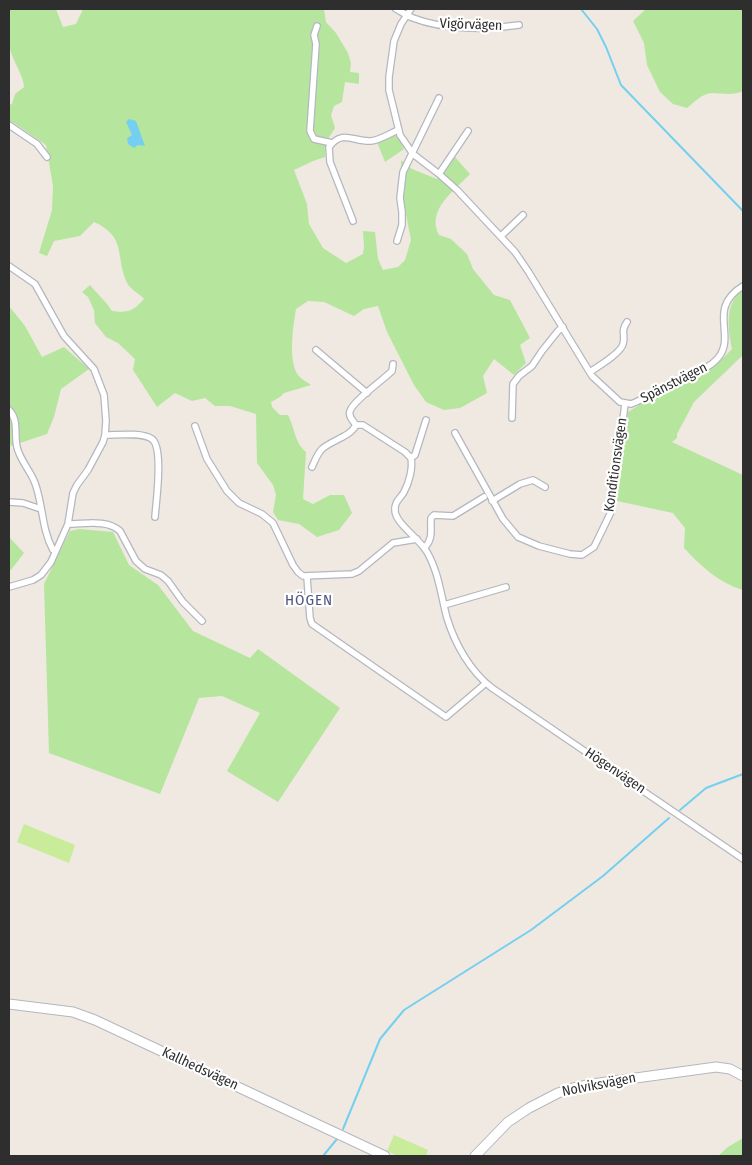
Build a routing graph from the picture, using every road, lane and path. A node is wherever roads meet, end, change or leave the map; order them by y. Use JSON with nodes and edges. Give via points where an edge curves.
{"nodes":[{"id":1,"x":396,"y":9,"type":"edge"},
{"id":2,"x":411,"y":9,"type":"edge"},
{"id":3,"x":406,"y":15,"type":"junction"},
{"id":4,"x":317,"y":26,"type":"dead end"},
{"id":5,"x":520,"y":26,"type":"dead end"},
{"id":6,"x":439,"y":98,"type":"dead end"},
{"id":7,"x":9,"y":124,"type":"edge"},
{"id":8,"x":398,"y":130,"type":"junction"},
{"id":9,"x":468,"y":131,"type":"dead end"},
{"id":10,"x":332,"y":143,"type":"junction"},
{"id":11,"x":413,"y":154,"type":"junction"},
{"id":12,"x":48,"y":158,"type":"dead end"},
{"id":13,"x":439,"y":174,"type":"junction"},
{"id":14,"x":523,"y":215,"type":"dead end"},
{"id":15,"x":353,"y":221,"type":"dead end"},
{"id":16,"x":501,"y":236,"type":"junction"},
{"id":17,"x":397,"y":241,"type":"dead end"},
{"id":18,"x":9,"y":266,"type":"edge"},
{"id":19,"x":743,"y":286,"type":"edge"},
{"id":20,"x":627,"y":322,"type":"dead end"},
{"id":21,"x":563,"y":327,"type":"junction"},
{"id":22,"x":316,"y":350,"type":"dead end"},
{"id":23,"x":393,"y":364,"type":"dead end"},
{"id":24,"x":590,"y":372,"type":"junction"},
{"id":25,"x":366,"y":392,"type":"junction"},
{"id":26,"x":625,"y":404,"type":"junction"},
{"id":27,"x":9,"y":410,"type":"edge"},
{"id":28,"x":512,"y":418,"type":"dead end"},
{"id":29,"x":426,"y":420,"type":"dead end"},
{"id":30,"x":356,"y":425,"type":"junction"},
{"id":31,"x":195,"y":426,"type":"dead end"},
{"id":32,"x":455,"y":433,"type":"dead end"},
{"id":33,"x":105,"y":435,"type":"junction"},
{"id":34,"x":412,"y":458,"type":"junction"},
{"id":35,"x":312,"y":467,"type":"dead end"},
{"id":36,"x":545,"y":487,"type":"dead end"},
{"id":37,"x":484,"y":496,"type":"dead end"},
{"id":38,"x":492,"y":500,"type":"junction"},
{"id":39,"x":9,"y":502,"type":"edge"},
{"id":40,"x":40,"y":509,"type":"junction"},
{"id":41,"x":155,"y":516,"type":"dead end"},
{"id":42,"x":68,"y":524,"type":"junction"},
{"id":43,"x":417,"y":538,"type":"junction"},
{"id":44,"x":424,"y":548,"type":"junction"},
{"id":45,"x":56,"y":551,"type":"junction"},
{"id":46,"x":307,"y":577,"type":"junction"},
{"id":47,"x":9,"y":587,"type":"edge"},
{"id":48,"x":506,"y":587,"type":"dead end"},
{"id":49,"x":444,"y":605,"type":"junction"},
{"id":50,"x":202,"y":621,"type":"dead end"},
{"id":51,"x":486,"y":683,"type":"junction"},
{"id":52,"x":743,"y":859,"type":"edge"},
{"id":53,"x":9,"y":1004,"type":"edge"},
{"id":54,"x":743,"y":1076,"type":"edge"},
{"id":55,"x":385,"y":1156,"type":"edge"},
{"id":56,"x":475,"y":1156,"type":"edge"}],
"edges":[{"from":1,"to":3,"type":"street","name":"Vigörvägen"},
{"from":2,"to":3,"type":"street","name":"Spänstvägen"},
{"from":3,"to":5,"type":"street","name":"Vigörvägen","via":[[424,22],[454,26]]},
{"from":3,"to":8,"type":"street","name":"Spänstvägen","via":[[394,41],[389,77]]},
{"from":4,"to":10,"type":"street","via":[[310,131],[314,139]]},
{"from":6,"to":11,"type":"street"},
{"from":7,"to":12,"type":"street","via":[[37,144]]},
{"from":8,"to":10,"type":"street","via":[[369,141],[340,137]]},
{"from":8,"to":11,"type":"street","name":"Spänstvägen"},
{"from":9,"to":13,"type":"street"},
{"from":10,"to":15,"type":"street","via":[[329,147],[330,162]]},
{"from":11,"to":13,"type":"street","name":"Spänstvägen"},
{"from":11,"to":17,"type":"street","via":[[406,163],[401,184],[402,225]]},
{"from":13,"to":16,"type":"street","name":"Spänstvägen"},
{"from":14,"to":16,"type":"street"},
{"from":16,"to":21,"type":"street","name":"Spänstvägen","via":[[528,271]]},
{"from":18,"to":33,"type":"street","via":[[34,284],[64,336],[94,369],[106,407]]},
{"from":19,"to":26,"type":"street","name":"Spänstvägen","via":[[726,304],[723,350],[712,364],[636,402]]},
{"from":20,"to":24,"type":"street","via":[[620,350]]},
{"from":21,"to":24,"type":"street","name":"Spänstvägen"},
{"from":21,"to":28,"type":"street","via":[[513,384]]},
{"from":22,"to":25,"type":"street"},
{"from":23,"to":25,"type":"street","via":[[392,371]]},
{"from":24,"to":26,"type":"street","name":"Spänstvägen"},
{"from":25,"to":30,"type":"street","via":[[350,411]]},
{"from":26,"to":38,"type":"street","name":"Konditionsvägen","via":[[611,512],[600,537],[588,552],[570,554],[526,542],[511,530]]},
{"from":27,"to":40,"type":"street","via":[[14,418],[17,447],[36,485]]},
{"from":29,"to":34,"type":"street","name":"Högenvägen"},
{"from":30,"to":34,"type":"street","via":[[363,425]]},
{"from":30,"to":35,"type":"street","via":[[324,448]]},
{"from":31,"to":46,"type":"street","via":[[207,459],[227,491],[239,503],[273,523],[293,565]]},
{"from":32,"to":38,"type":"street","name":"Konditionsvägen"},
{"from":33,"to":41,"type":"street","via":[[143,436],[156,444]]},
{"from":33,"to":42,"type":"street","via":[[73,493]]},
{"from":34,"to":43,"type":"street","name":"Högenvägen","via":[[407,485],[394,508],[400,523]]},
{"from":36,"to":38,"type":"street","via":[[533,480],[525,481]]},
{"from":37,"to":44,"type":"street","via":[[454,516],[434,515],[431,536]]},
{"from":39,"to":40,"type":"street"},
{"from":40,"to":45,"type":"street","via":[[50,545]]},
{"from":42,"to":45,"type":"street"},
{"from":42,"to":50,"type":"street","via":[[116,527],[136,561],[168,581]]},
{"from":43,"to":44,"type":"street","name":"Högenvägen"},
{"from":43,"to":46,"type":"street","via":[[393,543],[359,572]]},
{"from":44,"to":49,"type":"street","name":"Högenvägen","via":[[438,577]]},
{"from":45,"to":47,"type":"street","via":[[41,575]]},
{"from":46,"to":51,"type":"street","via":[[312,624],[446,717]]},
{"from":48,"to":49,"type":"street"},
{"from":49,"to":51,"type":"street","name":"Högenvägen","via":[[461,650]]},
{"from":51,"to":52,"type":"street","name":"Högenvägen"},
{"from":53,"to":55,"type":"street","name":"Kallhedsvägen","via":[[73,1012],[95,1020]]},
{"from":54,"to":56,"type":"street","name":"Nolviksvägen","via":[[730,1069],[716,1067],[573,1088],[514,1117]]}]}
